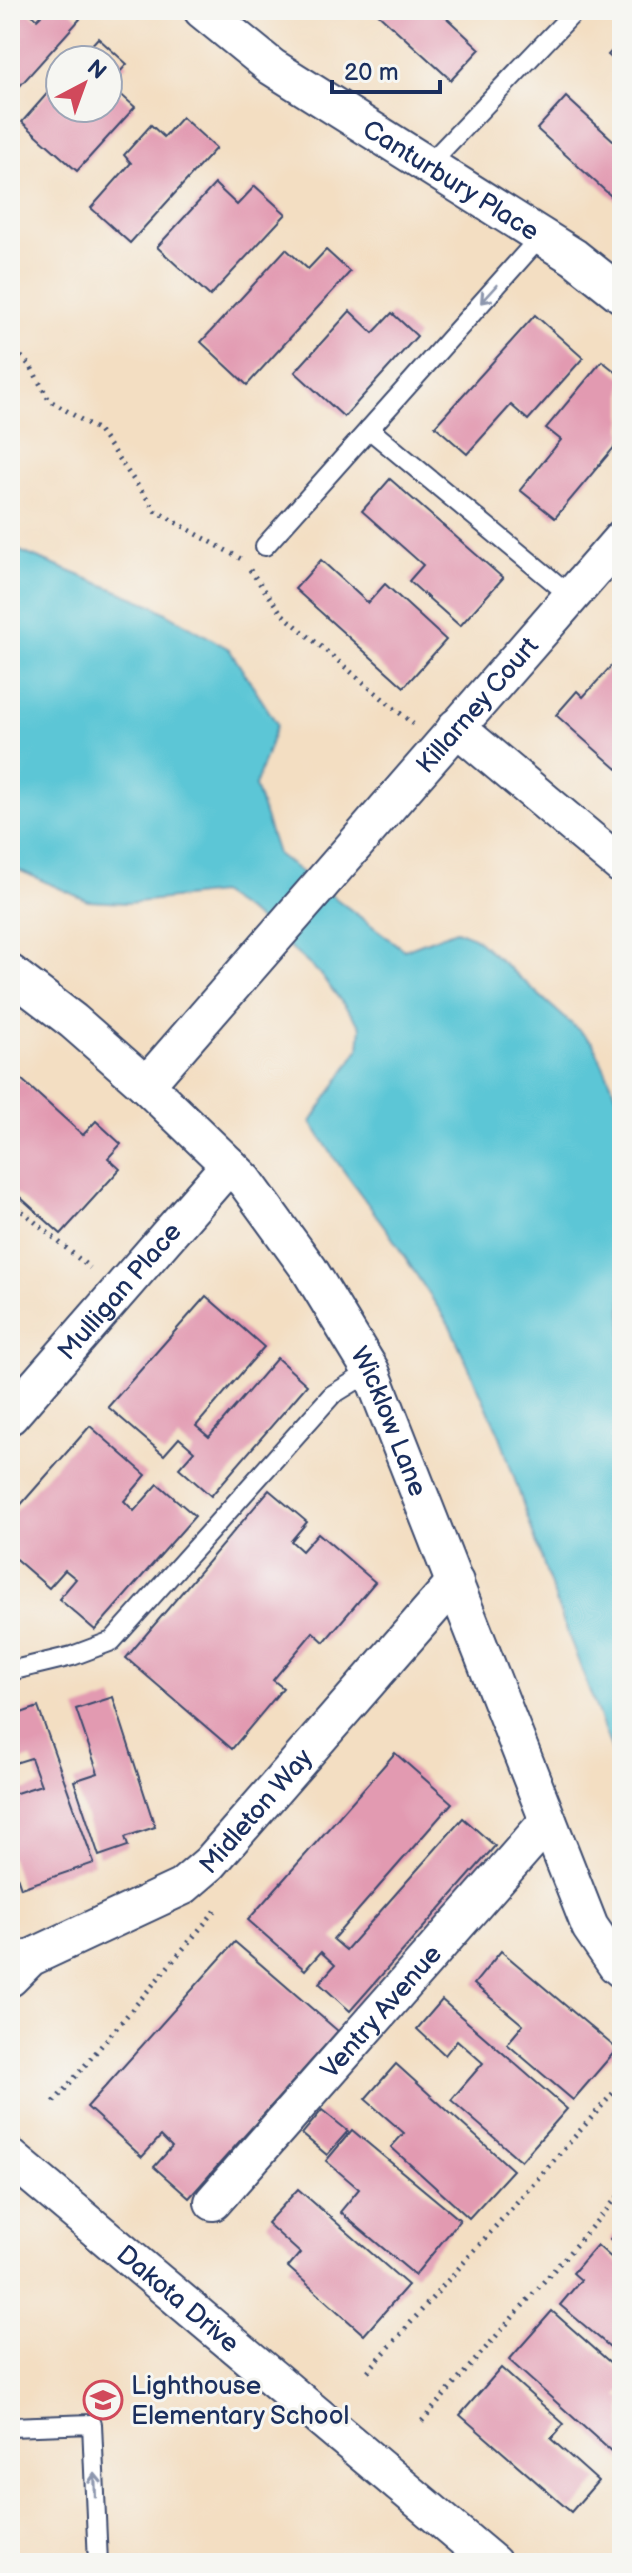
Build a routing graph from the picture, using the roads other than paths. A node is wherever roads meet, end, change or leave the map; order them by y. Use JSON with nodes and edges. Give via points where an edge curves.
{"nodes":[{"id":1,"x":576,"y":10,"type":"edge"},
{"id":2,"x":209,"y":12,"type":"edge"},
{"id":3,"x":427,"y":166,"type":"junction"},
{"id":4,"x":541,"y":236,"type":"junction"},
{"id":5,"x":622,"y":295,"type":"edge"},
{"id":6,"x":369,"y":429,"type":"junction"},
{"id":7,"x":622,"y":538,"type":"edge"},
{"id":8,"x":265,"y":546,"type":"dead end"},
{"id":9,"x":571,"y":596,"type":"junction"},
{"id":10,"x":456,"y":727,"type":"junction"},
{"id":11,"x":622,"y":866,"type":"edge"},
{"id":12,"x":10,"y":973,"type":"edge"},
{"id":13,"x":146,"y":1085,"type":"junction"},
{"id":14,"x":229,"y":1165,"type":"junction"},
{"id":15,"x":371,"y":1371,"type":"junction"},
{"id":16,"x":10,"y":1416,"type":"edge"},
{"id":17,"x":455,"y":1582,"type":"junction"},
{"id":18,"x":10,"y":1671,"type":"edge"},
{"id":19,"x":548,"y":1821,"type":"junction"},
{"id":20,"x":622,"y":1970,"type":"edge"},
{"id":21,"x":10,"y":1978,"type":"edge"},
{"id":22,"x":10,"y":2157,"type":"edge"},
{"id":23,"x":213,"y":2202,"type":"dead end"},
{"id":24,"x":10,"y":2427,"type":"edge"},
{"id":25,"x":98,"y":2563,"type":"edge"},
{"id":26,"x":493,"y":2563,"type":"edge"}],
"edges":[{"from":1,"to":3,"type":"lane"},
{"from":2,"to":3,"type":"street","name":"Canturbury Place","via":[[272,67]]},
{"from":3,"to":4,"type":"street","name":"Canturbury Place"},
{"from":4,"to":5,"type":"street","name":"Canturbury Place"},
{"from":4,"to":6,"type":"lane","one_way":true},
{"from":6,"to":8,"type":"lane"},
{"from":6,"to":9,"type":"lane"},
{"from":7,"to":9,"type":"street","name":"Killarney Court"},
{"from":9,"to":10,"type":"street","name":"Killarney Court"},
{"from":10,"to":11,"type":"street"},
{"from":10,"to":13,"type":"street","name":"Killarney Court"},
{"from":12,"to":13,"type":"street","name":"Wicklow Lane"},
{"from":13,"to":14,"type":"street","name":"Wicklow Lane"},
{"from":14,"to":15,"type":"street","name":"Wicklow Lane","via":[[309,1269]]},
{"from":14,"to":16,"type":"street","name":"Mulligan Place"},
{"from":15,"to":17,"type":"street","name":"Wicklow Lane"},
{"from":15,"to":18,"type":"lane","via":[[332,1395],[112,1641]]},
{"from":17,"to":19,"type":"street","name":"Wicklow Lane"},
{"from":17,"to":21,"type":"street","name":"Midleton Way","via":[[210,1863],[182,1887],[30,1958]]},
{"from":19,"to":20,"type":"street","name":"Wicklow Lane","via":[[590,1927]]},
{"from":19,"to":23,"type":"street","name":"Ventry Avenue"},
{"from":22,"to":26,"type":"street","name":"Dakota Drive"},
{"from":25,"to":24,"type":"lane","one_way":true,"via":[[92,2424]]}]}
